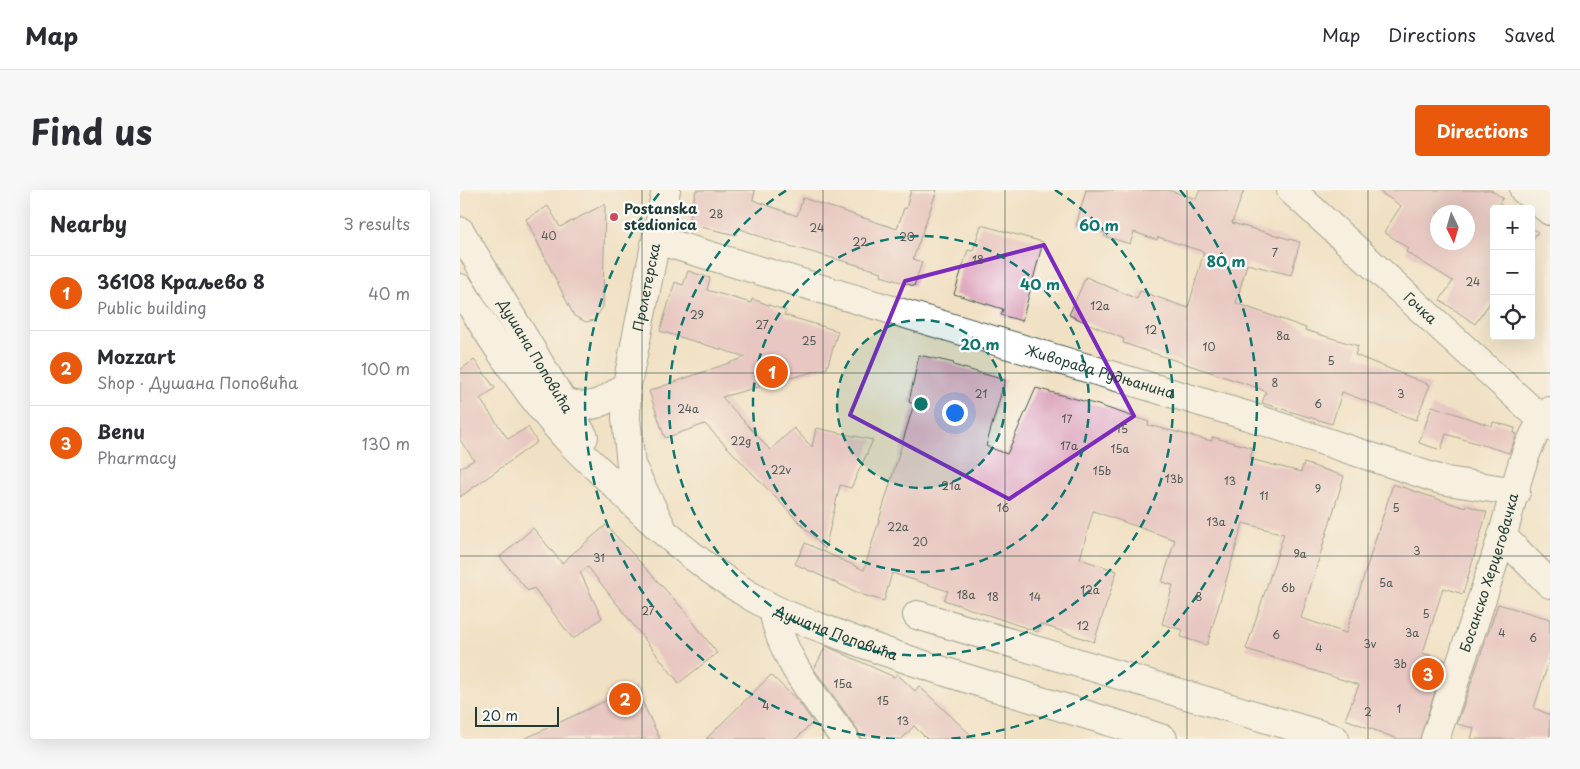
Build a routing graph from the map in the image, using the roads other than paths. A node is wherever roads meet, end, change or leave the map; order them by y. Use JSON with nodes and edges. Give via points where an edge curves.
{"nodes":[{"id":1,"x":666,"y":190,"type":"edge"},
{"id":2,"x":1291,"y":190,"type":"edge"},
{"id":3,"x":1524,"y":190,"type":"edge"},
{"id":4,"x":1550,"y":211,"type":"edge"},
{"id":5,"x":460,"y":231,"type":"edge"},
{"id":6,"x":657,"y":240,"type":"junction"},
{"id":7,"x":460,"y":288,"type":"edge"},
{"id":8,"x":627,"y":385,"type":"junction"},
{"id":9,"x":562,"y":401,"type":"junction"},
{"id":10,"x":1547,"y":419,"type":"edge"},
{"id":11,"x":611,"y":481,"type":"junction"},
{"id":12,"x":1516,"y":492,"type":"junction"},
{"id":13,"x":665,"y":534,"type":"junction"},
{"id":14,"x":1502,"y":536,"type":"junction"},
{"id":15,"x":1550,"y":584,"type":"edge"},
{"id":16,"x":773,"y":609,"type":"junction"},
{"id":17,"x":917,"y":615,"type":"dead end"},
{"id":18,"x":1098,"y":717,"type":"junction"},
{"id":19,"x":845,"y":739,"type":"edge"},
{"id":20,"x":1129,"y":739,"type":"edge"},
{"id":21,"x":1163,"y":739,"type":"edge"},
{"id":22,"x":1335,"y":739,"type":"edge"},
{"id":23,"x":1436,"y":739,"type":"edge"}],
"edges":[{"from":1,"to":6,"type":"street","name":"Пролетерска"},
{"from":2,"to":10,"type":"street","name":"Гочка"},
{"from":3,"to":4,"type":"street"},
{"from":5,"to":9,"type":"street","name":"Душана Поповића"},
{"from":6,"to":8,"type":"street","name":"Пролетерска"},
{"from":6,"to":12,"type":"street","name":"Живорада Рудњанина","via":[[1248,416],[1442,480]]},
{"from":7,"to":11,"type":"street","name":"Душана Поповића","via":[[545,412],[574,446]]},
{"from":8,"to":9,"type":"street","via":[[607,400],[590,406],[577,407]]},
{"from":8,"to":13,"type":"street","name":"Пролетерска","via":[[626,418],[631,465]]},
{"from":9,"to":11,"type":"street","name":"Душана Поповића"},
{"from":10,"to":12,"type":"street","name":"Босанско Херцеговачка","via":[[1529,446]]},
{"from":11,"to":13,"type":"street","name":"Душана Поповића"},
{"from":12,"to":14,"type":"street","name":"Босанско Херцеговачка"},
{"from":13,"to":16,"type":"street","name":"Душана Поповића","via":[[705,566]]},
{"from":14,"to":15,"type":"street"},
{"from":14,"to":23,"type":"street","name":"Босанско Херцеговачка"},
{"from":16,"to":18,"type":"street","name":"Душана Поповића","via":[[933,669]]},
{"from":16,"to":19,"type":"street","via":[[776,628],[796,670]]},
{"from":17,"to":22,"type":"street"},
{"from":18,"to":20,"type":"street","name":"Душана Поповића"},
{"from":18,"to":21,"type":"street","name":"Душана Поповића"}]}
